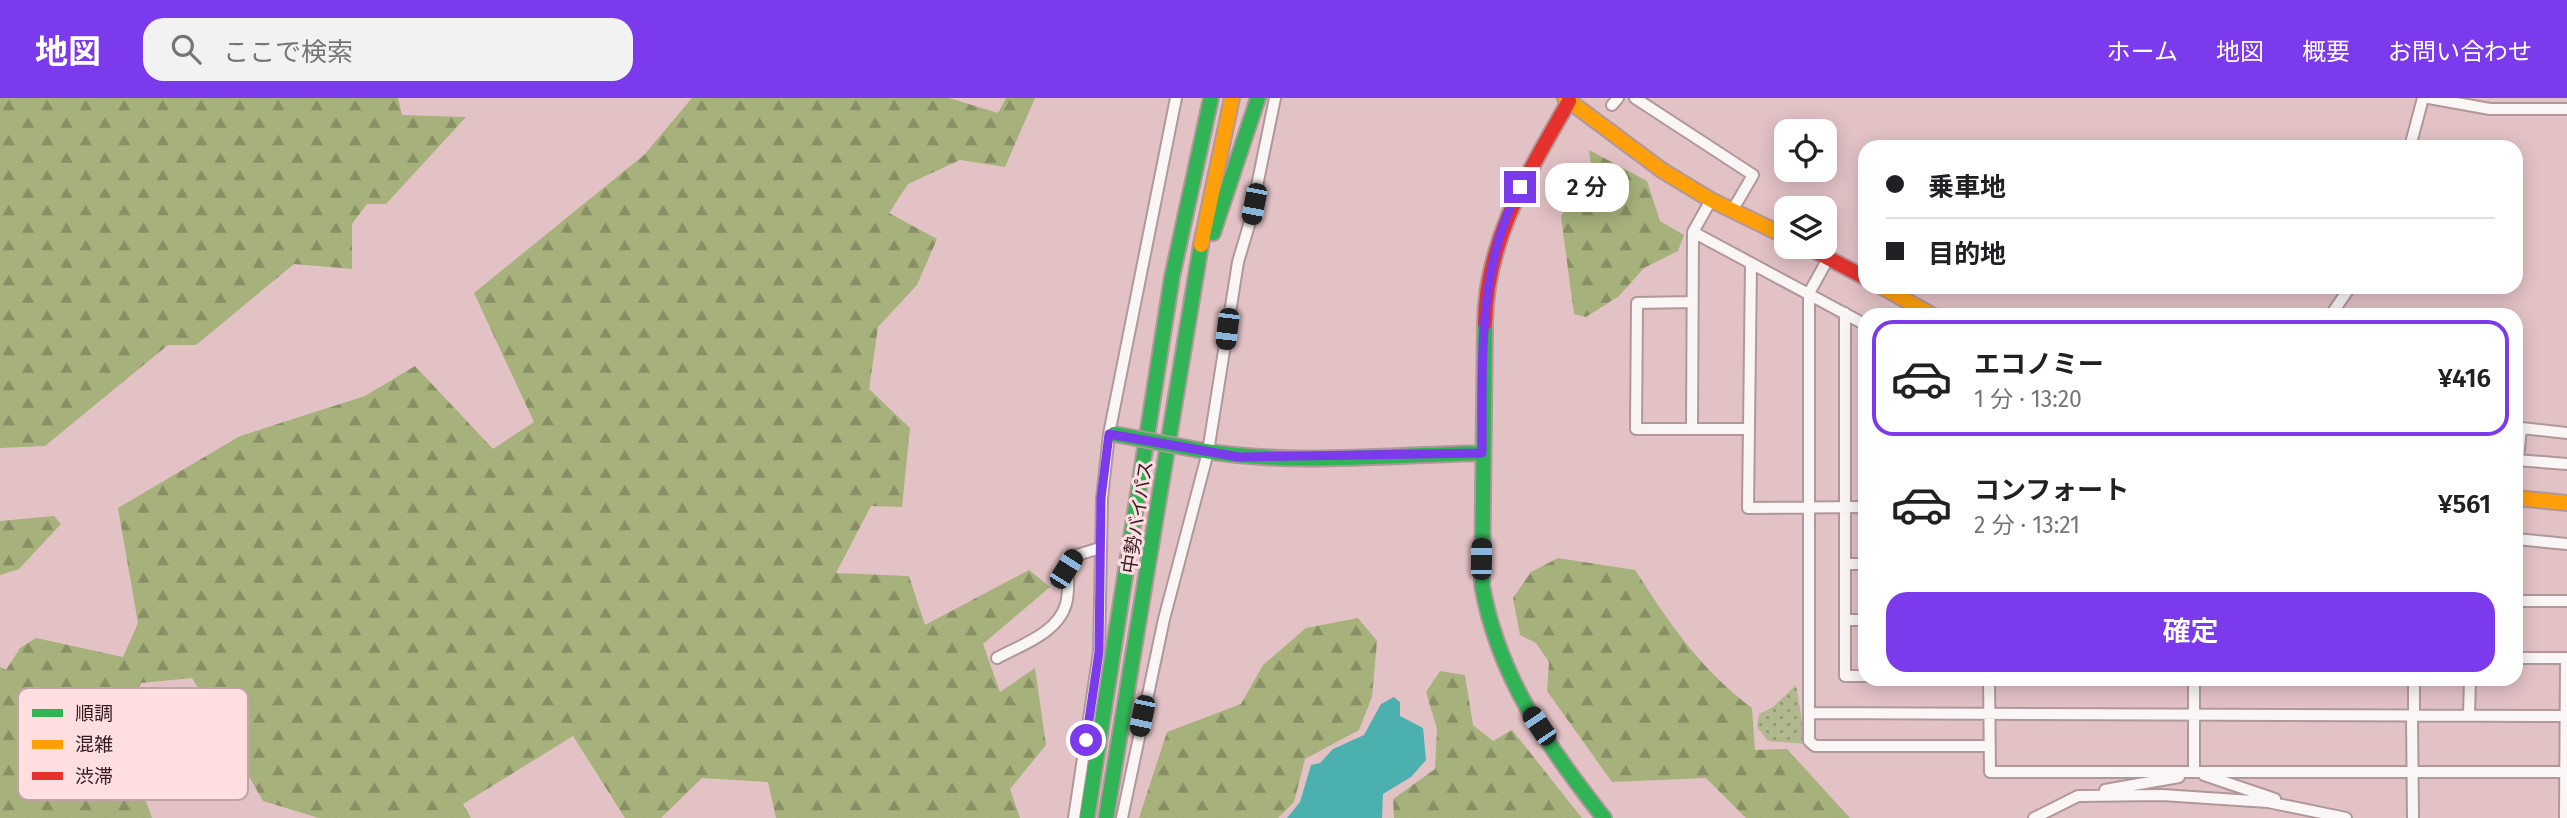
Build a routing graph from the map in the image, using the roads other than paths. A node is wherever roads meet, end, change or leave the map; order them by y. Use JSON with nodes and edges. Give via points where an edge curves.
{"nodes":[{"id":1,"x":1176,"y":98,"type":"edge"},
{"id":2,"x":1198,"y":98,"type":"edge"},
{"id":3,"x":1211,"y":98,"type":"edge"},
{"id":4,"x":1232,"y":98,"type":"edge"},
{"id":5,"x":1258,"y":98,"type":"edge"},
{"id":6,"x":1275,"y":98,"type":"edge"},
{"id":7,"x":1634,"y":98,"type":"edge"},
{"id":8,"x":2423,"y":98,"type":"edge"},
{"id":9,"x":2429,"y":98,"type":"edge"},
{"id":10,"x":1567,"y":100,"type":"edge"},
{"id":11,"x":2567,"y":109,"type":"edge"},
{"id":12,"x":2412,"y":140,"type":"edge"},
{"id":13,"x":1711,"y":200,"type":"junction"},
{"id":14,"x":1732,"y":211,"type":"junction"},
{"id":15,"x":1774,"y":231,"type":"edge"},
{"id":16,"x":1693,"y":232,"type":"junction"},
{"id":17,"x":1828,"y":259,"type":"edge"},
{"id":18,"x":1833,"y":259,"type":"edge"},
{"id":19,"x":1751,"y":263,"type":"junction"},
{"id":20,"x":1858,"y":273,"type":"edge"},
{"id":21,"x":1172,"y":277,"type":"junction"},
{"id":22,"x":1194,"y":289,"type":"junction"},
{"id":23,"x":1809,"y":293,"type":"junction"},
{"id":24,"x":1894,"y":294,"type":"edge"},
{"id":25,"x":1692,"y":302,"type":"junction"},
{"id":26,"x":1920,"y":308,"type":"edge"},
{"id":27,"x":1845,"y":313,"type":"junction"},
{"id":28,"x":1858,"y":320,"type":"edge"},
{"id":29,"x":2523,"y":428,"type":"edge"},
{"id":30,"x":1692,"y":429,"type":"junction"},
{"id":31,"x":1748,"y":429,"type":"junction"},
{"id":32,"x":2567,"y":433,"type":"edge"},
{"id":33,"x":1112,"y":434,"type":"junction"},
{"id":34,"x":1203,"y":451,"type":"junction"},
{"id":35,"x":1482,"y":453,"type":"junction"},
{"id":36,"x":2523,"y":460,"type":"edge"},
{"id":37,"x":2567,"y":464,"type":"edge"},
{"id":38,"x":2523,"y":499,"type":"edge"},
{"id":39,"x":2567,"y":503,"type":"edge"},
{"id":40,"x":1845,"y":507,"type":"junction"},
{"id":41,"x":1858,"y":507,"type":"edge"},
{"id":42,"x":1808,"y":508,"type":"junction"},
{"id":43,"x":2523,"y":540,"type":"edge"},
{"id":44,"x":2567,"y":544,"type":"edge"},
{"id":45,"x":1100,"y":548,"type":"junction"},
{"id":46,"x":1845,"y":564,"type":"junction"},
{"id":47,"x":1858,"y":564,"type":"edge"},
{"id":48,"x":2523,"y":601,"type":"edge"},
{"id":49,"x":2567,"y":601,"type":"edge"},
{"id":50,"x":1845,"y":620,"type":"junction"},
{"id":51,"x":1858,"y":620,"type":"edge"},
{"id":52,"x":997,"y":658,"type":"dead end"},
{"id":53,"x":2523,"y":658,"type":"edge"},
{"id":54,"x":2567,"y":658,"type":"edge"},
{"id":55,"x":1858,"y":676,"type":"edge"},
{"id":56,"x":1989,"y":686,"type":"edge"},
{"id":57,"x":2194,"y":686,"type":"edge"},
{"id":58,"x":2414,"y":686,"type":"edge"},
{"id":59,"x":2470,"y":686,"type":"edge"},
{"id":60,"x":1810,"y":713,"type":"junction"},
{"id":61,"x":1990,"y":713,"type":"junction"},
{"id":62,"x":2469,"y":715,"type":"junction"},
{"id":63,"x":2194,"y":716,"type":"junction"},
{"id":64,"x":2413,"y":716,"type":"junction"},
{"id":65,"x":2565,"y":716,"type":"edge"},
{"id":66,"x":1990,"y":746,"type":"junction"},
{"id":67,"x":2194,"y":771,"type":"junction"},
{"id":68,"x":2412,"y":772,"type":"junction"},
{"id":69,"x":2565,"y":772,"type":"junction"},
{"id":70,"x":2078,"y":796,"type":"junction"},
{"id":71,"x":2291,"y":806,"type":"junction"},
{"id":72,"x":1074,"y":818,"type":"edge"},
{"id":73,"x":1087,"y":818,"type":"edge"},
{"id":74,"x":1106,"y":818,"type":"edge"},
{"id":75,"x":1122,"y":818,"type":"edge"},
{"id":76,"x":1604,"y":818,"type":"edge"},
{"id":77,"x":2034,"y":818,"type":"edge"},
{"id":78,"x":2346,"y":818,"type":"edge"},
{"id":79,"x":2413,"y":818,"type":"edge"},
{"id":80,"x":2565,"y":818,"type":"edge"}],
"edges":[{"from":1,"to":33,"type":"street"},
{"from":2,"to":21,"type":"main road","via":[[1178,206]]},
{"from":3,"to":21,"type":"main road","name":"中勢バイパス"},
{"from":4,"to":22,"type":"main road","name":"中勢バイパス"},
{"from":5,"to":22,"type":"main road"},
{"from":6,"to":34,"type":"street"},
{"from":7,"to":14,"type":"street","via":[[1753,175]]},
{"from":8,"to":12,"type":"street"},
{"from":9,"to":11,"type":"street","via":[[2490,109]]},
{"from":10,"to":13,"type":"main road","via":[[1632,150]]},
{"from":10,"to":35,"type":"main road","via":[[1508,208],[1495,248],[1485,302]]},
{"from":13,"to":14,"type":"main road"},
{"from":13,"to":16,"type":"street"},
{"from":14,"to":15,"type":"main road"},
{"from":16,"to":19,"type":"street"},
{"from":16,"to":25,"type":"street"},
{"from":17,"to":23,"type":"street"},
{"from":18,"to":20,"type":"main road"},
{"from":19,"to":23,"type":"street"},
{"from":19,"to":31,"type":"street"},
{"from":21,"to":73,"type":"main road","name":"中勢バイパス"},
{"from":22,"to":74,"type":"main road","name":"中勢バイパス"},
{"from":23,"to":27,"type":"street"},
{"from":23,"to":42,"type":"street"},
{"from":24,"to":26,"type":"main road"},
{"from":25,"to":30,"type":"street"},
{"from":25,"to":30,"type":"street","via":[[1637,303],[1636,429]]},
{"from":27,"to":28,"type":"street"},
{"from":27,"to":40,"type":"street"},
{"from":29,"to":32,"type":"street"},
{"from":30,"to":31,"type":"street"},
{"from":31,"to":42,"type":"street","via":[[1748,508]]},
{"from":33,"to":34,"type":"main road","bridge":true},
{"from":33,"to":45,"type":"street","via":[[1101,498]]},
{"from":34,"to":35,"type":"main road","via":[[1283,457]]},
{"from":34,"to":75,"type":"street"},
{"from":35,"to":76,"type":"main road","via":[[1481,559],[1489,631],[1511,685]]},
{"from":36,"to":37,"type":"street"},
{"from":38,"to":39,"type":"main road"},
{"from":40,"to":41,"type":"street"},
{"from":40,"to":42,"type":"street"},
{"from":40,"to":46,"type":"street"},
{"from":42,"to":60,"type":"street"},
{"from":43,"to":44,"type":"street"},
{"from":45,"to":52,"type":"street","via":[[1074,556],[1066,569],[1066,605],[1056,623]]},
{"from":45,"to":72,"type":"street","via":[[1099,652]]},
{"from":46,"to":47,"type":"street"},
{"from":46,"to":50,"type":"street"},
{"from":48,"to":49,"type":"street"},
{"from":50,"to":51,"type":"street"},
{"from":50,"to":55,"type":"street","via":[[1845,676]]},
{"from":53,"to":54,"type":"street"},
{"from":54,"to":65,"type":"street"},
{"from":56,"to":61,"type":"street"},
{"from":57,"to":63,"type":"street"},
{"from":58,"to":64,"type":"street"},
{"from":59,"to":62,"type":"street"},
{"from":60,"to":61,"type":"street"},
{"from":60,"to":66,"type":"street","via":[[1809,741],[1815,746]]},
{"from":61,"to":63,"type":"street"},
{"from":61,"to":66,"type":"street"},
{"from":62,"to":64,"type":"street"},
{"from":62,"to":65,"type":"street"},
{"from":63,"to":64,"type":"street"},
{"from":63,"to":67,"type":"street"},
{"from":64,"to":68,"type":"street"},
{"from":65,"to":69,"type":"street"},
{"from":66,"to":67,"type":"street","via":[[1990,772]]},
{"from":67,"to":68,"type":"street"},
{"from":67,"to":70,"type":"street"},
{"from":67,"to":71,"type":"street"},
{"from":68,"to":69,"type":"street"},
{"from":68,"to":79,"type":"street"},
{"from":69,"to":80,"type":"street"},
{"from":70,"to":71,"type":"street","via":[[2185,795]]},
{"from":70,"to":77,"type":"street"},
{"from":71,"to":78,"type":"street"}]}
